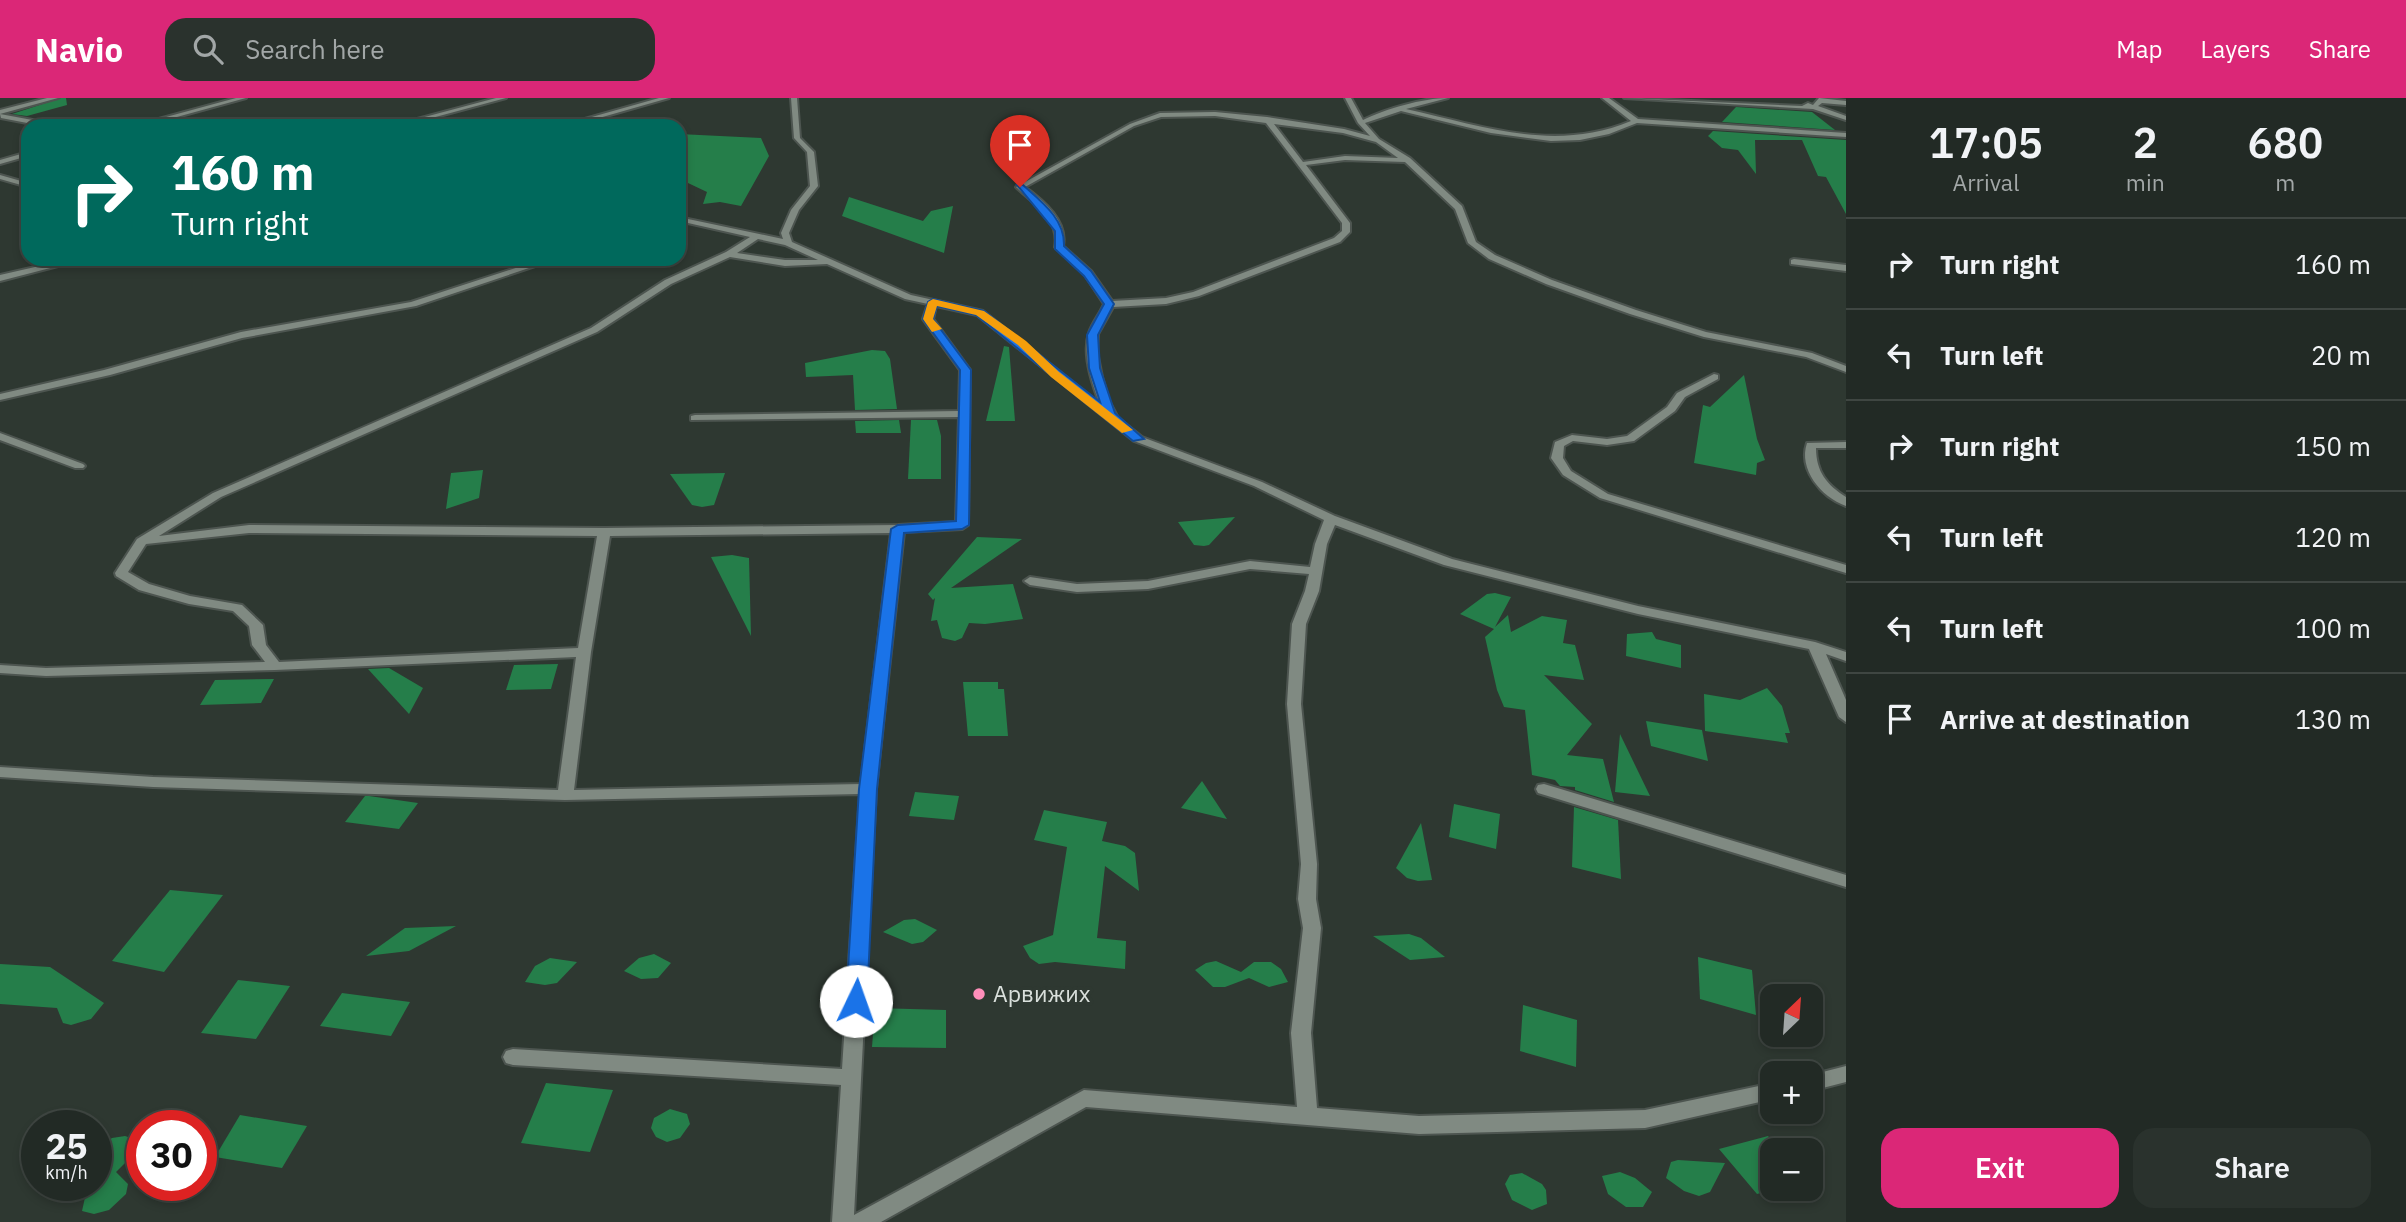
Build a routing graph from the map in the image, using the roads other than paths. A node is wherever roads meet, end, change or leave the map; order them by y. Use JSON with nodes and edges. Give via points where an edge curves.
{"nodes":[{"id":1,"x":55,"y":98,"type":"edge"},
{"id":2,"x":243,"y":98,"type":"edge"},
{"id":3,"x":503,"y":98,"type":"edge"},
{"id":4,"x":666,"y":98,"type":"edge"},
{"id":5,"x":794,"y":98,"type":"edge"},
{"id":6,"x":1348,"y":98,"type":"edge"},
{"id":7,"x":1445,"y":98,"type":"edge"},
{"id":8,"x":1605,"y":98,"type":"edge"},
{"id":9,"x":1627,"y":98,"type":"edge"},
{"id":10,"x":1782,"y":98,"type":"edge"},
{"id":11,"x":1819,"y":102,"type":"edge"},
{"id":12,"x":1846,"y":103,"type":"edge"},
{"id":13,"x":1404,"y":111,"type":"junction"},
{"id":14,"x":0,"y":114,"type":"edge"},
{"id":15,"x":1846,"y":118,"type":"edge"},
{"id":16,"x":22,"y":119,"type":"edge"},
{"id":17,"x":163,"y":119,"type":"edge"},
{"id":18,"x":421,"y":119,"type":"edge"},
{"id":19,"x":589,"y":119,"type":"edge"},
{"id":20,"x":1267,"y":119,"type":"junction"},
{"id":21,"x":1636,"y":121,"type":"junction"},
{"id":22,"x":1361,"y":123,"type":"junction"},
{"id":23,"x":1846,"y":135,"type":"edge"},
{"id":24,"x":1378,"y":141,"type":"junction"},
{"id":25,"x":21,"y":156,"type":"edge"},
{"id":26,"x":1407,"y":160,"type":"junction"},
{"id":27,"x":0,"y":162,"type":"edge"},
{"id":28,"x":1301,"y":164,"type":"junction"},
{"id":29,"x":0,"y":177,"type":"edge"},
{"id":30,"x":21,"y":183,"type":"edge"},
{"id":31,"x":686,"y":221,"type":"edge"},
{"id":32,"x":757,"y":236,"type":"junction"},
{"id":33,"x":788,"y":243,"type":"junction"},
{"id":34,"x":729,"y":254,"type":"junction"},
{"id":35,"x":832,"y":262,"type":"junction"},
{"id":36,"x":1794,"y":262,"type":"dead end"},
{"id":37,"x":50,"y":266,"type":"edge"},
{"id":38,"x":530,"y":266,"type":"edge"},
{"id":39,"x":1846,"y":268,"type":"edge"},
{"id":40,"x":0,"y":269,"type":"edge"},
{"id":41,"x":14,"y":274,"type":"junction"},
{"id":42,"x":0,"y":278,"type":"edge"},
{"id":43,"x":933,"y":302,"type":"junction"},
{"id":44,"x":1109,"y":304,"type":"junction"},
{"id":45,"x":1846,"y":369,"type":"edge"},
{"id":46,"x":1714,"y":377,"type":"dead end"},
{"id":47,"x":0,"y":397,"type":"edge"},
{"id":48,"x":964,"y":414,"type":"junction"},
{"id":49,"x":695,"y":418,"type":"dead end"},
{"id":50,"x":0,"y":436,"type":"edge"},
{"id":51,"x":1138,"y":439,"type":"junction"},
{"id":52,"x":1846,"y":444,"type":"edge"},
{"id":53,"x":79,"y":466,"type":"dead end"},
{"id":54,"x":1846,"y":502,"type":"edge"},
{"id":55,"x":1331,"y":519,"type":"junction"},
{"id":56,"x":898,"y":529,"type":"junction"},
{"id":57,"x":604,"y":532,"type":"junction"},
{"id":58,"x":141,"y":542,"type":"junction"},
{"id":59,"x":1846,"y":569,"type":"edge"},
{"id":60,"x":1317,"y":571,"type":"junction"},
{"id":61,"x":1030,"y":581,"type":"dead end"},
{"id":62,"x":1815,"y":646,"type":"junction"},
{"id":63,"x":584,"y":652,"type":"junction"},
{"id":64,"x":1846,"y":657,"type":"edge"},
{"id":65,"x":275,"y":666,"type":"junction"},
{"id":66,"x":0,"y":669,"type":"edge"},
{"id":67,"x":1846,"y":718,"type":"edge"},
{"id":68,"x":0,"y":772,"type":"edge"},
{"id":69,"x":868,"y":789,"type":"junction"},
{"id":70,"x":1544,"y":789,"type":"dead end"},
{"id":71,"x":565,"y":795,"type":"junction"},
{"id":72,"x":1846,"y":881,"type":"edge"},
{"id":73,"x":513,"y":1057,"type":"dead end"},
{"id":74,"x":1846,"y":1074,"type":"edge"},
{"id":75,"x":852,"y":1077,"type":"junction"},
{"id":76,"x":1823,"y":1080,"type":"edge"},
{"id":77,"x":1760,"y":1094,"type":"edge"},
{"id":78,"x":1308,"y":1115,"type":"junction"},
{"id":79,"x":843,"y":1222,"type":"edge"},
{"id":80,"x":861,"y":1222,"type":"edge"}],
"edges":[{"from":1,"to":14,"type":"street"},
{"from":2,"to":17,"type":"street"},
{"from":3,"to":18,"type":"street"},
{"from":4,"to":19,"type":"street"},
{"from":5,"to":33,"type":"street","via":[[797,138],[810,152],[814,186],[790,222],[785,233]]},
{"from":6,"to":22,"type":"street"},
{"from":7,"to":13,"type":"street"},
{"from":8,"to":21,"type":"street"},
{"from":9,"to":11,"type":"street"},
{"from":10,"to":11,"type":"street"},
{"from":11,"to":12,"type":"street"},
{"from":11,"to":15,"type":"street"},
{"from":13,"to":21,"type":"street","via":[[1529,136],[1580,139],[1619,131]]},
{"from":13,"to":22,"type":"street","via":[[1381,113]]},
{"from":14,"to":16,"type":"street"},
{"from":20,"to":24,"type":"street","via":[[1318,125]]},
{"from":20,"to":28,"type":"street"},
{"from":20,"to":44,"type":"street","via":[[1183,112],[1149,117],[1020,187],[1044,208],[1060,231],[1059,247],[1088,274]]},
{"from":21,"to":23,"type":"street"},
{"from":22,"to":24,"type":"street"},
{"from":24,"to":26,"type":"street"},
{"from":25,"to":27,"type":"street"},
{"from":26,"to":28,"type":"street","via":[[1345,158]]},
{"from":26,"to":45,"type":"street","via":[[1459,208],[1472,243],[1492,257],[1633,312],[1704,334],[1809,355]]},
{"from":28,"to":44,"type":"street","via":[[1346,223],[1346,232],[1337,240],[1196,294],[1166,301]]},
{"from":29,"to":30,"type":"street"},
{"from":31,"to":32,"type":"street"},
{"from":32,"to":33,"type":"street"},
{"from":32,"to":34,"type":"street"},
{"from":33,"to":35,"type":"street"},
{"from":34,"to":35,"type":"street","via":[[785,263]]},
{"from":34,"to":58,"type":"street","via":[[668,282],[594,330],[217,495]]},
{"from":35,"to":43,"type":"street","via":[[908,297]]},
{"from":36,"to":39,"type":"street"},
{"from":37,"to":41,"type":"street"},
{"from":38,"to":47,"type":"street","via":[[412,304],[241,335]]},
{"from":40,"to":41,"type":"street"},
{"from":41,"to":42,"type":"street"},
{"from":43,"to":48,"type":"street","via":[[928,319],[965,370]]},
{"from":43,"to":51,"type":"street","via":[[980,313]]},
{"from":44,"to":51,"type":"street","via":[[1093,335],[1095,368],[1110,415]]},
{"from":46,"to":59,"type":"street","via":[[1682,395],[1671,409],[1630,439],[1572,438],[1559,444],[1557,458],[1567,472],[1604,496]]},
{"from":48,"to":49,"type":"street"},
{"from":48,"to":56,"type":"street","via":[[962,525]]},
{"from":50,"to":53,"type":"street"},
{"from":51,"to":55,"type":"street","via":[[1258,484]]},
{"from":52,"to":54,"type":"street","via":[[1811,445],[1810,457],[1821,486]]},
{"from":55,"to":60,"type":"street","via":[[1315,562]]},
{"from":55,"to":62,"type":"street","via":[[1448,562],[1639,610]]},
{"from":56,"to":57,"type":"street"},
{"from":56,"to":69,"type":"street"},
{"from":57,"to":58,"type":"street","via":[[249,529]]},
{"from":57,"to":63,"type":"street"},
{"from":58,"to":65,"type":"street","via":[[121,573],[144,587],[237,608],[256,625],[259,645]]},
{"from":60,"to":61,"type":"street","via":[[1250,565],[1149,585],[1077,588]]},
{"from":60,"to":78,"type":"street","via":[[1299,624],[1294,704],[1312,928],[1301,1033]]},
{"from":62,"to":64,"type":"street"},
{"from":62,"to":67,"type":"street"},
{"from":63,"to":65,"type":"street"},
{"from":63,"to":71,"type":"street"},
{"from":65,"to":66,"type":"street","via":[[46,672]]},
{"from":68,"to":71,"type":"street","via":[[153,782]]},
{"from":69,"to":71,"type":"street"},
{"from":69,"to":75,"type":"street"},
{"from":70,"to":72,"type":"street"},
{"from":73,"to":75,"type":"street"},
{"from":74,"to":76,"type":"street"},
{"from":75,"to":79,"type":"street"},
{"from":77,"to":78,"type":"street","via":[[1645,1119],[1419,1125]]},
{"from":78,"to":80,"type":"street","via":[[1084,1098]]}]}
